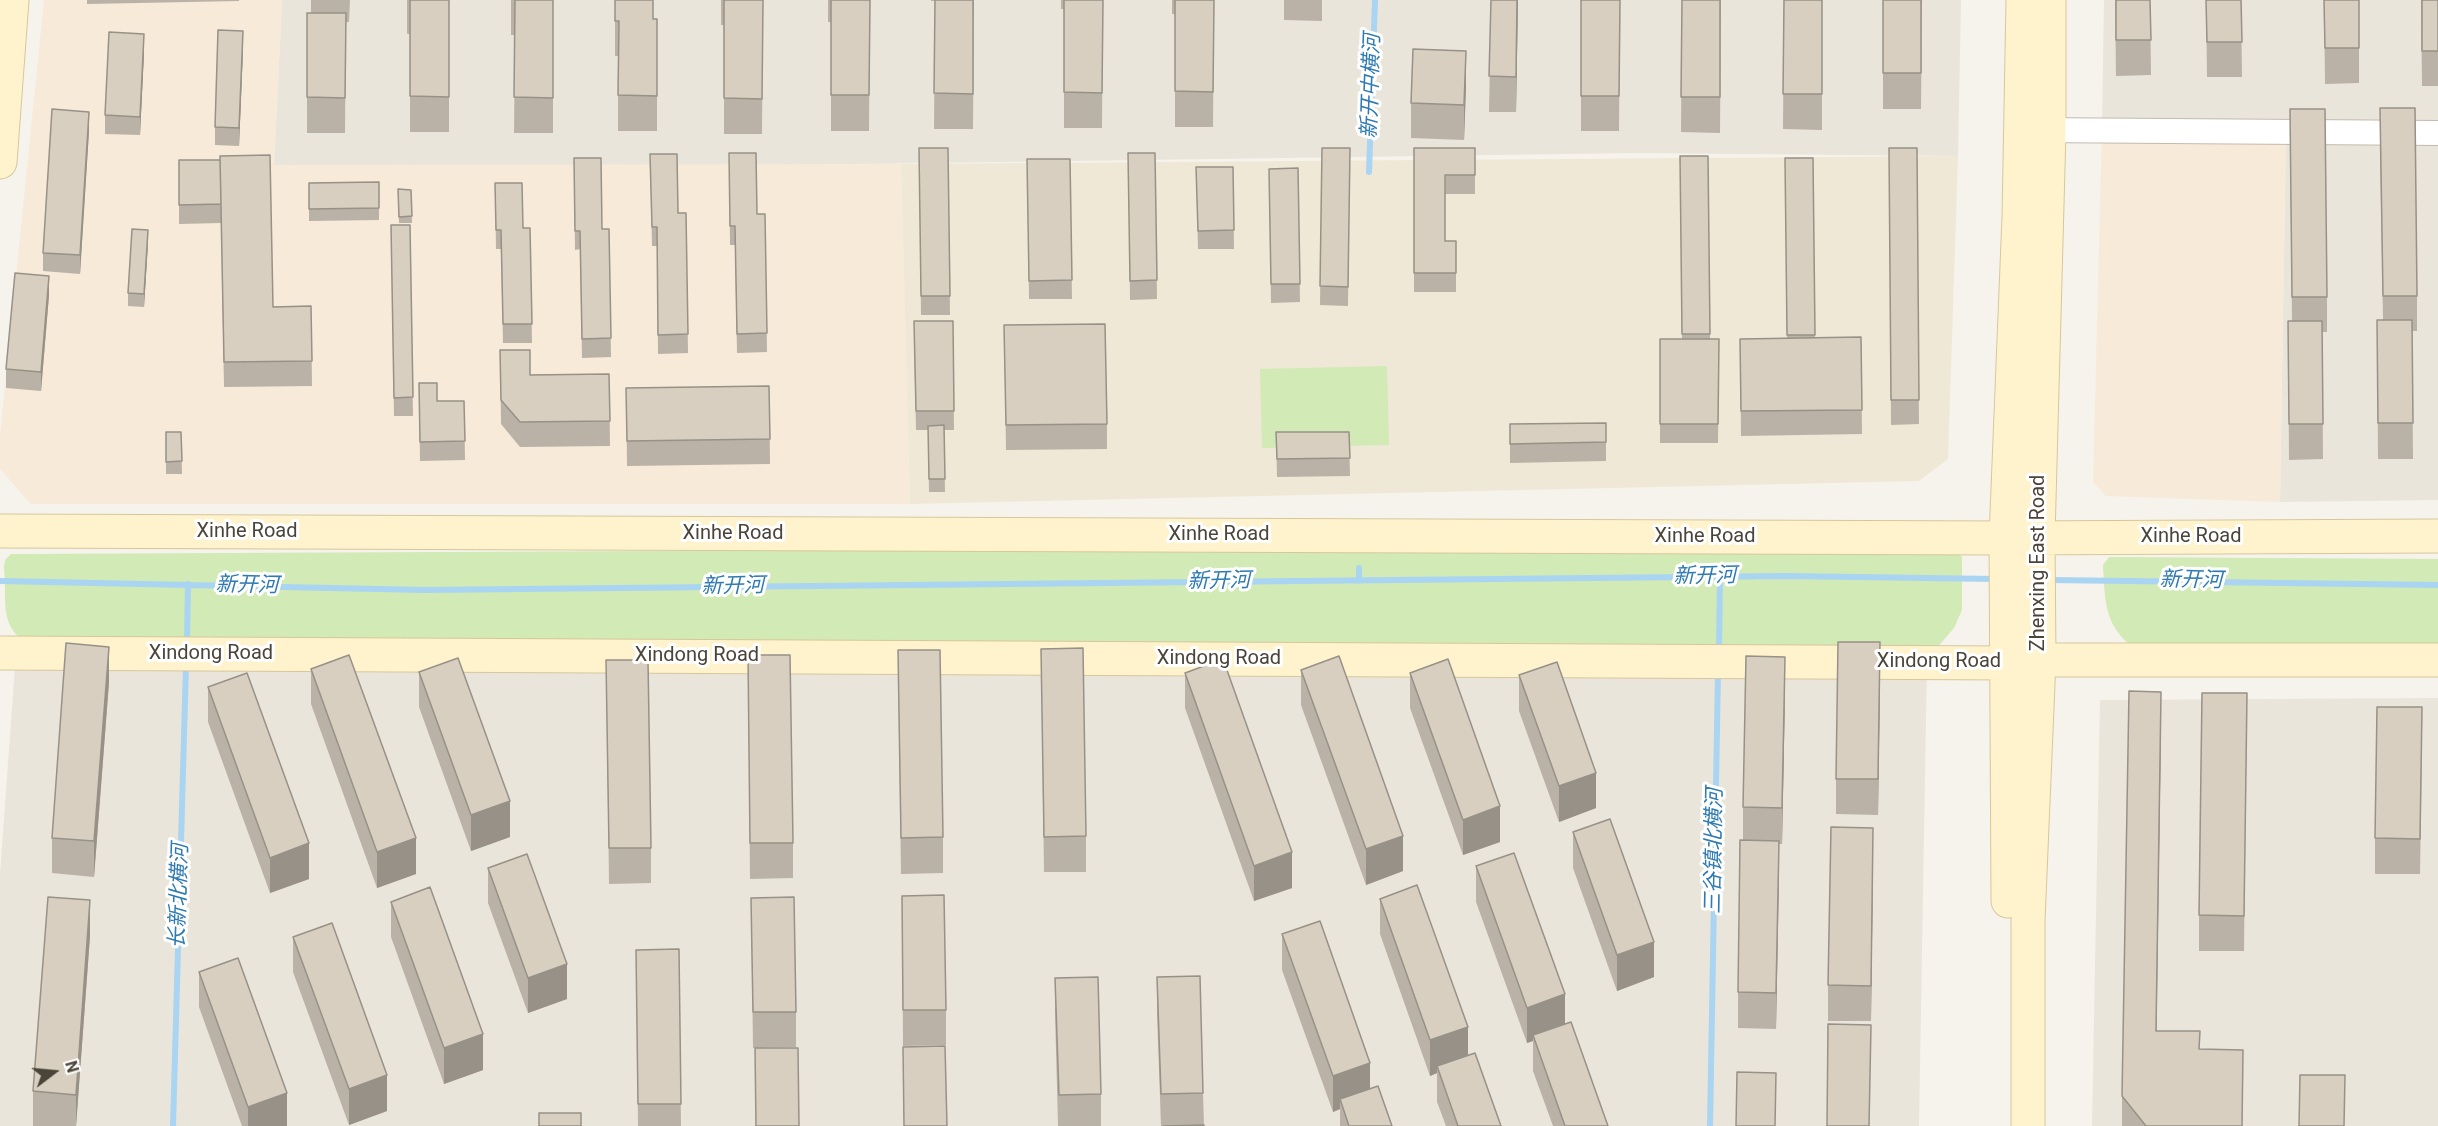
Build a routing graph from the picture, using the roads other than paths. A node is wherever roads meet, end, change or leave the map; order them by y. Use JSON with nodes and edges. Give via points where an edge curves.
{"nodes":[{"id":1,"x":12,"y":0,"type":"edge"},
{"id":2,"x":2023,"y":0,"type":"edge"},
{"id":3,"x":2049,"y":0,"type":"edge"},
{"id":4,"x":2035,"y":130,"type":"junction"},
{"id":5,"x":2438,"y":133,"type":"edge"},
{"id":6,"x":0,"y":162,"type":"edge"},
{"id":7,"x":0,"y":531,"type":"edge"},
{"id":8,"x":2438,"y":536,"type":"edge"},
{"id":9,"x":2022,"y":565,"type":"junction"},
{"id":10,"x":0,"y":654,"type":"edge"},
{"id":11,"x":2438,"y":660,"type":"edge"},
{"id":12,"x":2023,"y":661,"type":"junction"},
{"id":13,"x":2004,"y":1126,"type":"edge"},
{"id":14,"x":2028,"y":1126,"type":"edge"}],
"edges":[{"from":1,"to":6,"type":"street"},
{"from":2,"to":4,"type":"street","name":"Zhenxing East Road"},
{"from":3,"to":4,"type":"street","name":"Zhenxing East Road"},
{"from":4,"to":5,"type":"street"},
{"from":4,"to":9,"type":"street","name":"Zhenxing East Road"},
{"from":7,"to":9,"type":"street","name":"Xinhe Road"},
{"from":8,"to":9,"type":"street","name":"Xinhe Road"},
{"from":9,"to":12,"type":"street","name":"Zhenxing East Road"},
{"from":10,"to":12,"type":"street","name":"Xindong Road"},
{"from":11,"to":12,"type":"street","name":"Xindong Road"},
{"from":12,"to":13,"type":"street","name":"Zhenxing East Road","via":[[2008,938]]},
{"from":12,"to":14,"type":"street","name":"Zhenxing East Road"}]}
